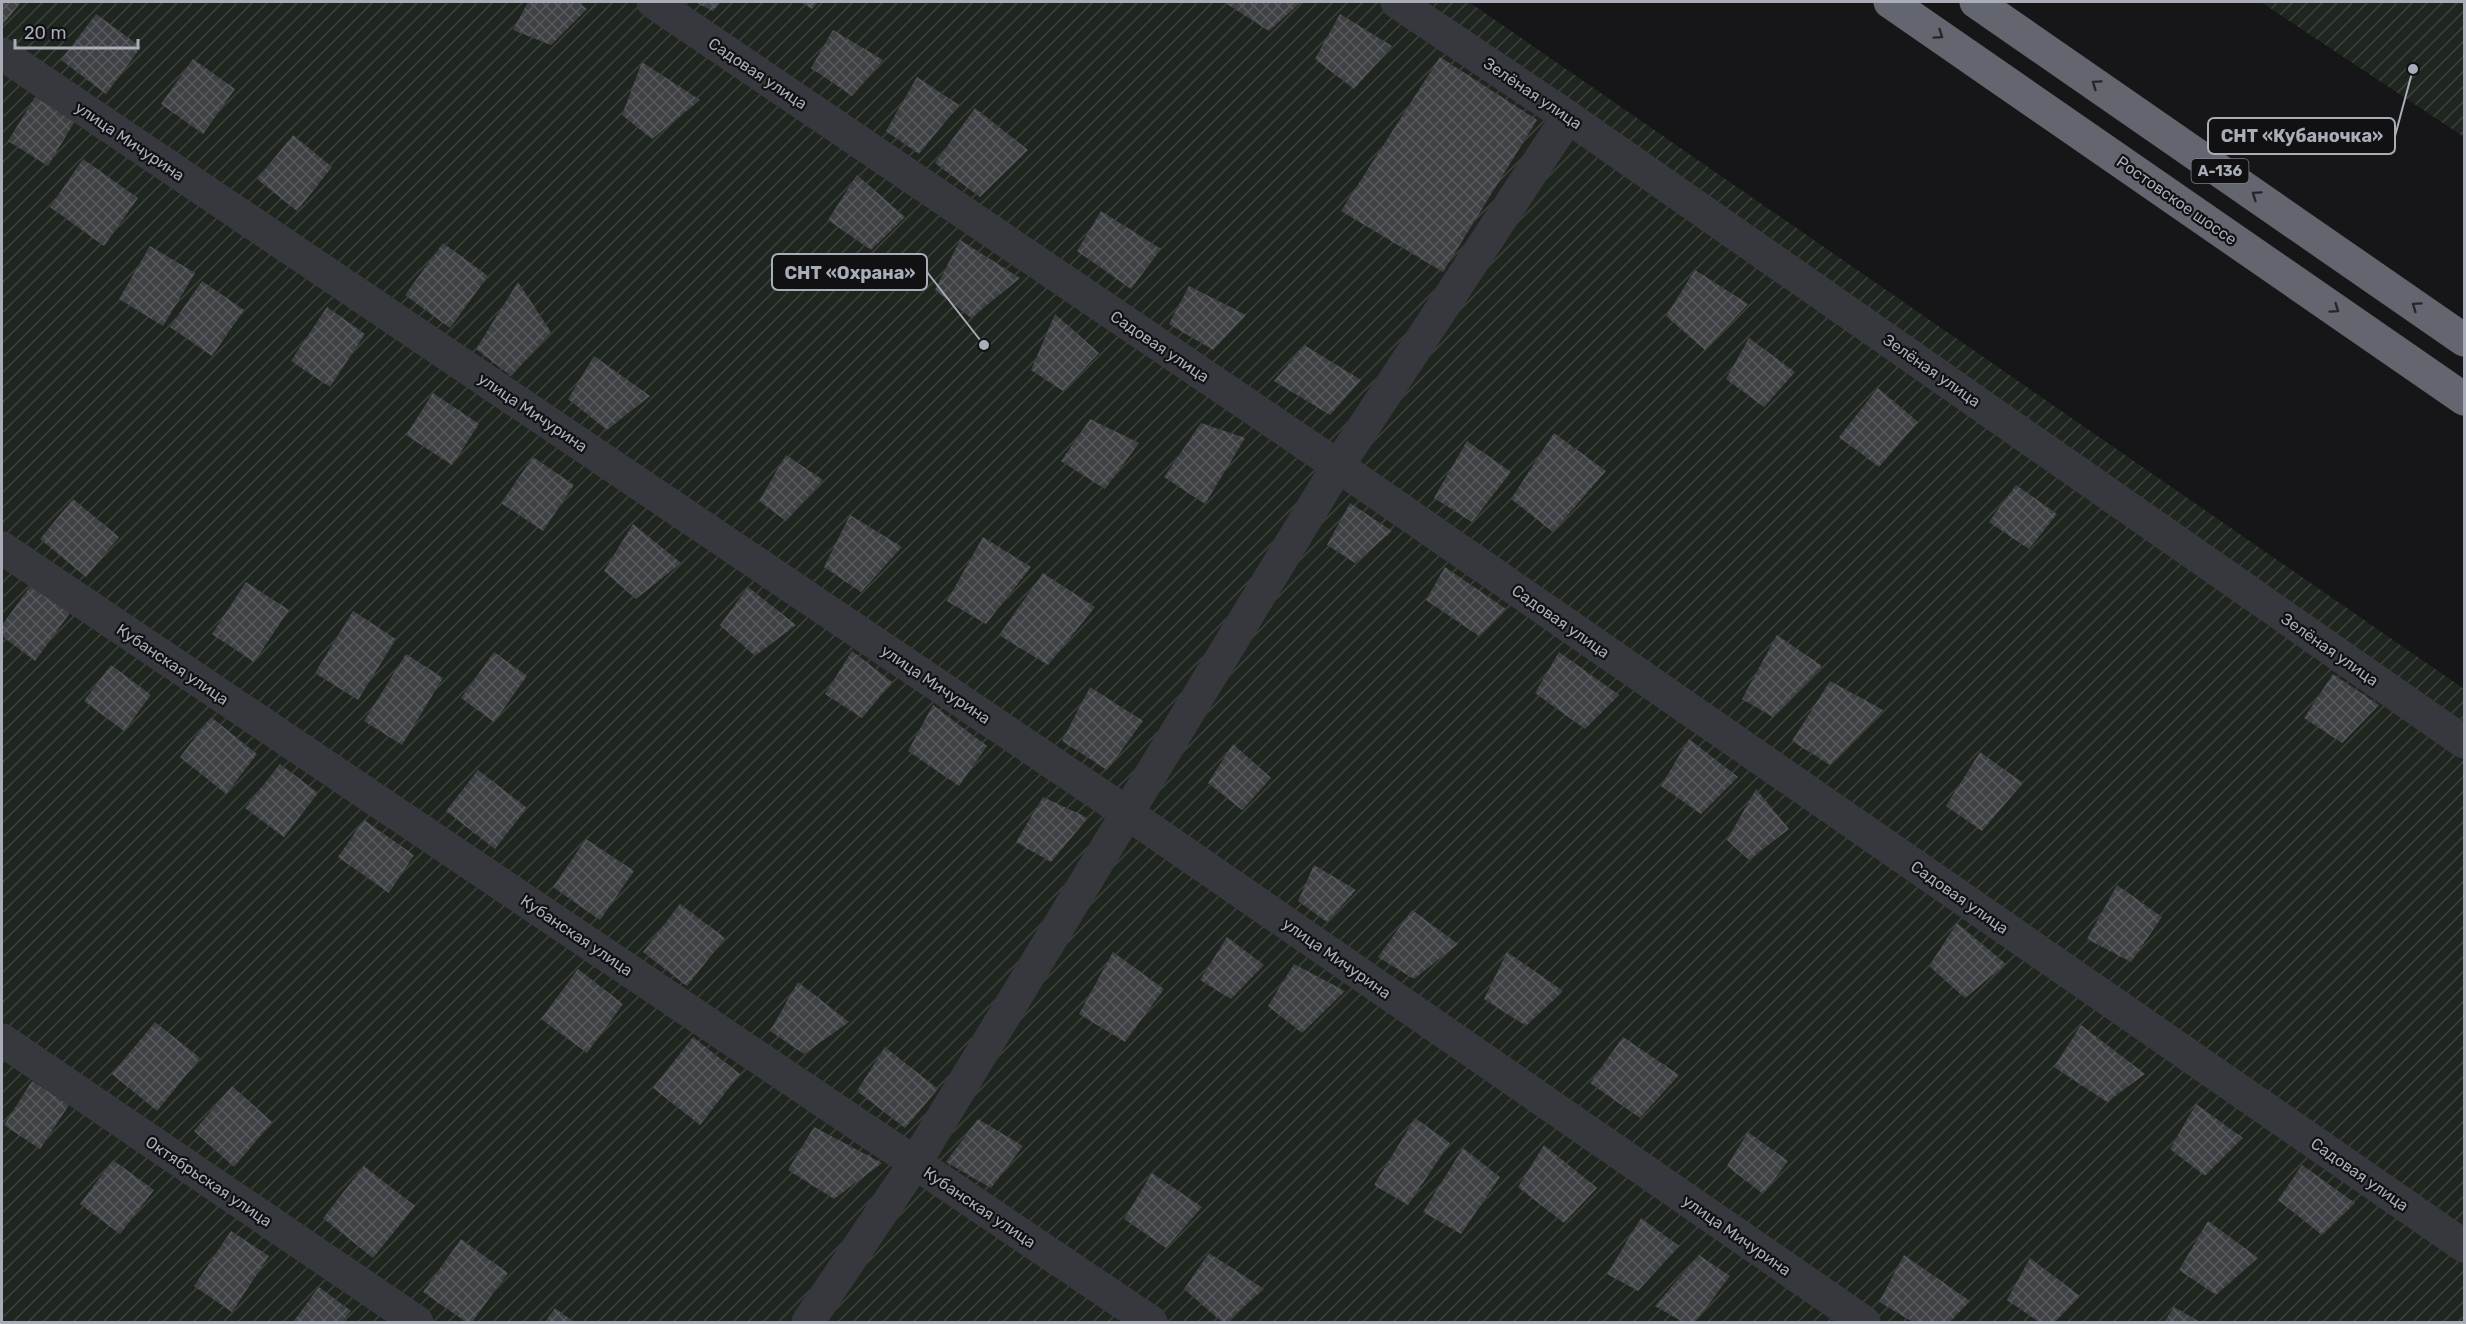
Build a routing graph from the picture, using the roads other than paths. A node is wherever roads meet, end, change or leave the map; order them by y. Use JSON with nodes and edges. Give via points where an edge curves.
{"nodes":[{"id":1,"x":653,"y":2,"type":"edge"},
{"id":2,"x":1397,"y":2,"type":"edge"},
{"id":3,"x":1890,"y":2,"type":"edge"},
{"id":4,"x":1976,"y":2,"type":"edge"},
{"id":5,"x":2,"y":54,"type":"edge"},
{"id":6,"x":1569,"y":117,"type":"junction"},
{"id":7,"x":2464,"y":340,"type":"edge"},
{"id":8,"x":2464,"y":399,"type":"edge"},
{"id":9,"x":1338,"y":466,"type":"junction"},
{"id":10,"x":2,"y":548,"type":"edge"},
{"id":11,"x":2464,"y":742,"type":"edge"},
{"id":12,"x":1127,"y":813,"type":"junction"},
{"id":13,"x":2,"y":1040,"type":"edge"},
{"id":14,"x":915,"y":1163,"type":"junction"},
{"id":15,"x":2464,"y":1246,"type":"edge"},
{"id":16,"x":417,"y":1323,"type":"edge"},
{"id":17,"x":808,"y":1323,"type":"edge"},
{"id":18,"x":1152,"y":1323,"type":"edge"},
{"id":19,"x":1864,"y":1323,"type":"edge"}],
"edges":[{"from":1,"to":9,"type":"street","name":"Садовая улица"},
{"from":2,"to":6,"type":"street","name":"Зелёная улица"},
{"from":3,"to":8,"type":"highway","name":"Ростовское шоссе","number":"А-136","one_way":true},
{"from":7,"to":4,"type":"highway","number":"А-136","one_way":true},
{"from":5,"to":12,"type":"street","name":"улица Мичурина"},
{"from":6,"to":9,"type":"street"},
{"from":6,"to":11,"type":"street","name":"Зелёная улица"},
{"from":9,"to":12,"type":"street"},
{"from":9,"to":15,"type":"street","name":"Садовая улица"},
{"from":10,"to":14,"type":"street","name":"Кубанская улица"},
{"from":12,"to":14,"type":"street"},
{"from":12,"to":19,"type":"street","name":"улица Мичурина"},
{"from":13,"to":16,"type":"street","name":"Октябрьская улица"},
{"from":14,"to":17,"type":"street"},
{"from":14,"to":18,"type":"street","name":"Кубанская улица"}]}
